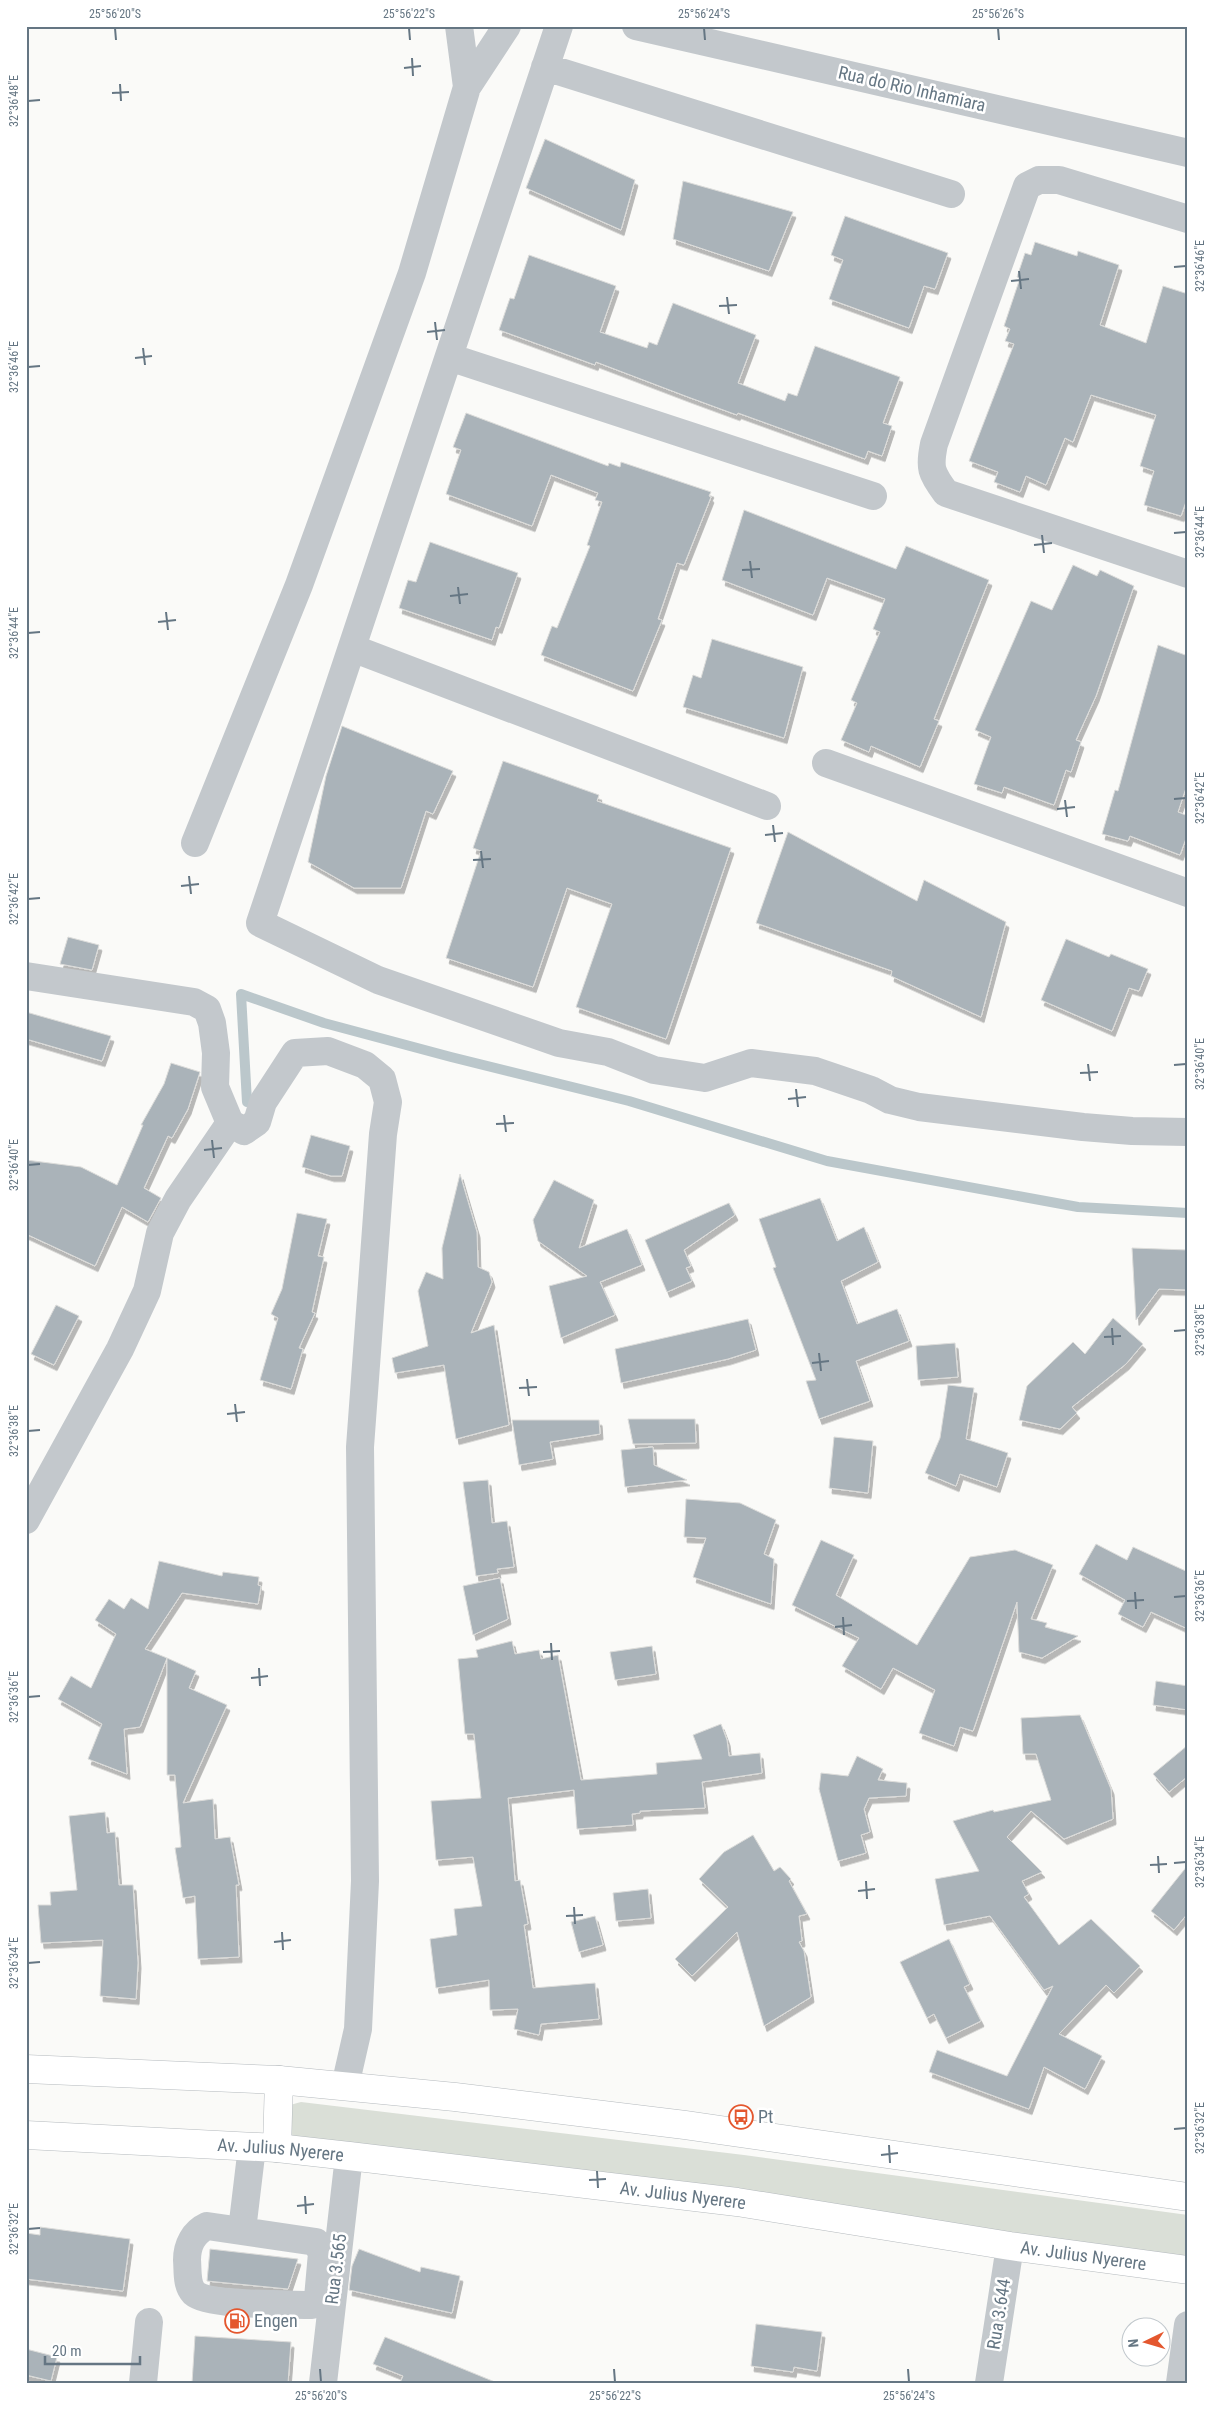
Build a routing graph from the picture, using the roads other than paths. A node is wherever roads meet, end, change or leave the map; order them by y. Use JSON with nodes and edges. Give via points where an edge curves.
{"nodes":[{"id":1,"x":459,"y":26,"type":"edge"},
{"id":2,"x":507,"y":26,"type":"edge"},
{"id":3,"x":559,"y":26,"type":"edge"},
{"id":4,"x":636,"y":26,"type":"edge"},
{"id":5,"x":545,"y":67,"type":"junction"},
{"id":6,"x":467,"y":88,"type":"junction"},
{"id":7,"x":1188,"y":153,"type":"edge"},
{"id":8,"x":951,"y":194,"type":"dead end"},
{"id":9,"x":1188,"y":219,"type":"edge"},
{"id":10,"x":449,"y":357,"type":"junction"},
{"id":11,"x":873,"y":496,"type":"dead end"},
{"id":12,"x":1188,"y":574,"type":"edge"},
{"id":13,"x":352,"y":648,"type":"junction"},
{"id":14,"x":826,"y":764,"type":"dead end"},
{"id":15,"x":767,"y":806,"type":"dead end"},
{"id":16,"x":195,"y":843,"type":"dead end"},
{"id":17,"x":1188,"y":893,"type":"edge"},
{"id":18,"x":26,"y":976,"type":"edge"},
{"id":19,"x":230,"y":1123,"type":"junction"},
{"id":20,"x":1188,"y":1132,"type":"edge"},
{"id":21,"x":36,"y":1483,"type":"edge"},
{"id":22,"x":26,"y":1520,"type":"edge"},
{"id":23,"x":26,"y":2069,"type":"edge"},
{"id":24,"x":279,"y":2080,"type":"junction"},
{"id":25,"x":345,"y":2086,"type":"junction"},
{"id":26,"x":26,"y":2135,"type":"edge"},
{"id":27,"x":264,"y":2147,"type":"junction"},
{"id":28,"x":349,"y":2156,"type":"junction"},
{"id":29,"x":1188,"y":2197,"type":"edge"},
{"id":30,"x":242,"y":2230,"type":"junction"},
{"id":31,"x":1010,"y":2246,"type":"junction"},
{"id":32,"x":1188,"y":2270,"type":"edge"},
{"id":33,"x":149,"y":2322,"type":"dead end"},
{"id":34,"x":1188,"y":2325,"type":"edge"},
{"id":35,"x":143,"y":2383,"type":"edge"},
{"id":36,"x":323,"y":2383,"type":"edge"},
{"id":37,"x":989,"y":2383,"type":"edge"},
{"id":38,"x":1180,"y":2383,"type":"edge"}],
"edges":[{"from":1,"to":6,"type":"street"},
{"from":2,"to":6,"type":"street"},
{"from":3,"to":5,"type":"street"},
{"from":4,"to":7,"type":"street","name":"Rua do Rio Inhamiara"},
{"from":5,"to":8,"type":"street"},
{"from":5,"to":10,"type":"street"},
{"from":6,"to":16,"type":"street","via":[[412,273],[299,585]]},
{"from":9,"to":12,"type":"street","via":[[1059,180],[1039,180],[1027,186],[934,444],[930,464],[933,475],[946,493]]},
{"from":10,"to":11,"type":"street"},
{"from":10,"to":13,"type":"street"},
{"from":13,"to":15,"type":"street"},
{"from":13,"to":20,"type":"street","via":[[261,918],[262,926],[378,980],[559,1043],[608,1052],[654,1070],[705,1078],[751,1063],[816,1071],[890,1100],[919,1107],[1132,1131]]},
{"from":14,"to":17,"type":"street"},
{"from":18,"to":19,"type":"street","via":[[194,1002],[207,1009],[216,1053],[215,1086]]},
{"from":19,"to":21,"type":"street","via":[[178,1199],[160,1233],[147,1291],[120,1349]]},
{"from":19,"to":25,"type":"street","via":[[244,1131],[257,1122],[262,1102],[295,1053],[328,1051],[365,1065],[382,1079],[388,1102],[360,1447],[365,1881],[358,2029]]},
{"from":21,"to":22,"type":"street"},
{"from":23,"to":24,"type":"main road"},
{"from":24,"to":25,"type":"main road"},
{"from":24,"to":27,"type":"main road"},
{"from":25,"to":29,"type":"main road","via":[[738,2133]]},
{"from":26,"to":27,"type":"main road","name":"Av. Julius Nyerere"},
{"from":27,"to":28,"type":"main road","name":"Av. Julius Nyerere"},
{"from":27,"to":30,"type":"street"},
{"from":28,"to":31,"type":"main road","name":"Av. Julius Nyerere","via":[[738,2202]]},
{"from":28,"to":36,"type":"street","name":"Rua 3.565"},
{"from":30,"to":30,"type":"street","via":[[207,2226],[193,2236],[187,2254],[188,2281],[194,2293],[211,2301],[312,2305],[318,2298],[321,2278],[322,2253],[316,2242]]},
{"from":31,"to":32,"type":"main road","name":"Av. Julius Nyerere"},
{"from":31,"to":37,"type":"street","name":"Rua 3.644"},
{"from":33,"to":35,"type":"street"},
{"from":34,"to":38,"type":"street"}]}
